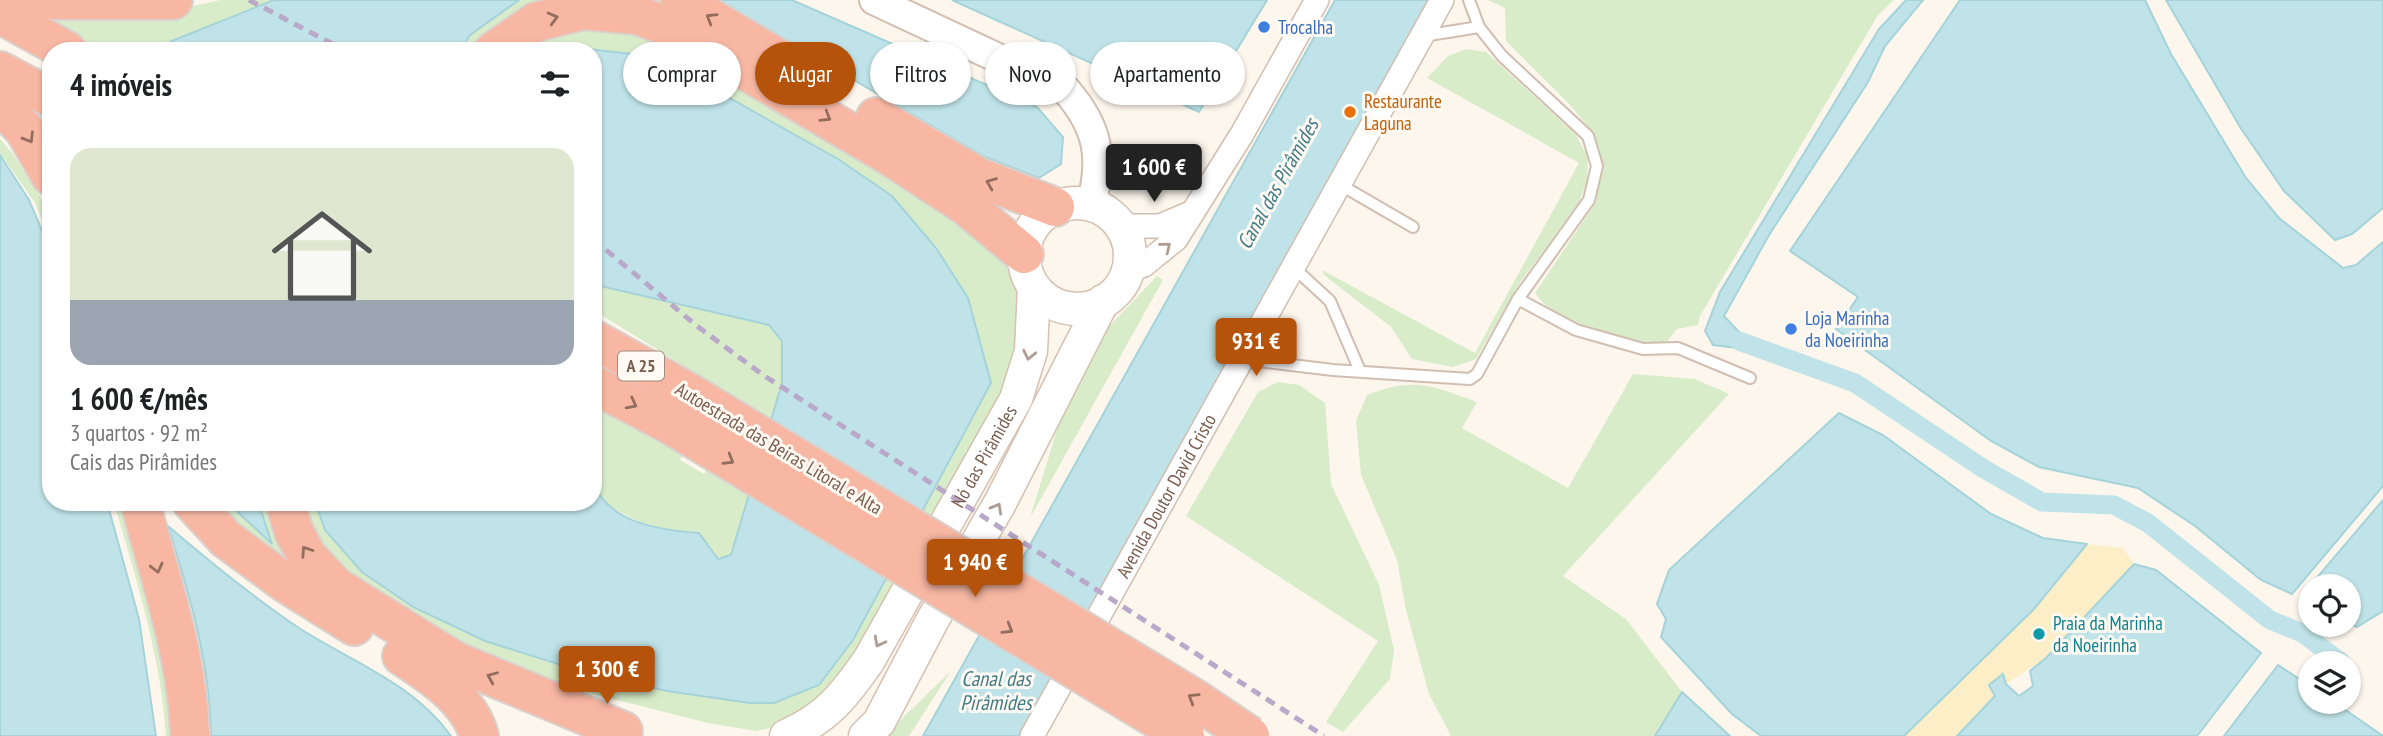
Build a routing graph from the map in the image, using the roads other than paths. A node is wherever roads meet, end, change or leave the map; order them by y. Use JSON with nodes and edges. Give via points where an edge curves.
{"nodes":[{"id":1,"x":28,"y":0,"type":"edge"},
{"id":2,"x":173,"y":0,"type":"edge"},
{"id":3,"x":681,"y":0,"type":"edge"},
{"id":4,"x":874,"y":0,"type":"edge"},
{"id":5,"x":1317,"y":0,"type":"edge"},
{"id":6,"x":1442,"y":0,"type":"edge"},
{"id":7,"x":1469,"y":0,"type":"edge"},
{"id":8,"x":0,"y":14,"type":"edge"},
{"id":9,"x":1479,"y":27,"type":"junction"},
{"id":10,"x":1422,"y":37,"type":"junction"},
{"id":11,"x":51,"y":42,"type":"edge"},
{"id":12,"x":507,"y":42,"type":"edge"},
{"id":13,"x":0,"y":71,"type":"edge"},
{"id":14,"x":42,"y":93,"type":"edge"},
{"id":15,"x":0,"y":105,"type":"edge"},
{"id":16,"x":42,"y":160,"type":"edge"},
{"id":17,"x":1339,"y":184,"type":"junction"},
{"id":18,"x":1073,"y":206,"type":"junction"},
{"id":19,"x":1193,"y":212,"type":"junction"},
{"id":20,"x":1121,"y":226,"type":"junction"},
{"id":21,"x":1413,"y":227,"type":"dead end"},
{"id":22,"x":1294,"y":268,"type":"junction"},
{"id":23,"x":1128,"y":270,"type":"junction"},
{"id":24,"x":1029,"y":271,"type":"junction"},
{"id":25,"x":1518,"y":299,"type":"junction"},
{"id":26,"x":1103,"y":301,"type":"junction"},
{"id":27,"x":602,"y":346,"type":"edge"},
{"id":28,"x":1242,"y":359,"type":"junction"},
{"id":29,"x":1360,"y":371,"type":"junction"},
{"id":30,"x":1749,"y":378,"type":"dead end"},
{"id":31,"x":602,"y":387,"type":"edge"},
{"id":32,"x":680,"y":409,"type":"junction"},
{"id":33,"x":142,"y":511,"type":"edge"},
{"id":34,"x":200,"y":511,"type":"edge"},
{"id":35,"x":288,"y":511,"type":"edge"},
{"id":36,"x":1040,"y":733,"type":"edge"},
{"id":37,"x":631,"y":734,"type":"edge"},
{"id":38,"x":190,"y":736,"type":"edge"},
{"id":39,"x":480,"y":736,"type":"edge"},
{"id":40,"x":578,"y":736,"type":"edge"},
{"id":41,"x":786,"y":736,"type":"edge"},
{"id":42,"x":865,"y":736,"type":"edge"},
{"id":43,"x":1185,"y":736,"type":"edge"},
{"id":44,"x":1250,"y":736,"type":"edge"}],
"edges":[{"from":1,"to":2,"type":"highway"},
{"from":18,"to":3,"type":"highway","one_way":true,"via":[[978,177]]},
{"from":4,"to":18,"type":"street","via":[[1066,90],[1087,115],[1099,162]]},
{"from":5,"to":19,"type":"street"},
{"from":6,"to":10,"type":"street","name":"Avenida Doutor David Cristo"},
{"from":7,"to":9,"type":"lane"},
{"from":8,"to":11,"type":"highway"},
{"from":9,"to":10,"type":"lane"},
{"from":9,"to":25,"type":"lane","via":[[1502,56],[1588,136],[1597,166],[1589,200]]},
{"from":10,"to":17,"type":"street","name":"Avenida Doutor David Cristo"},
{"from":12,"to":24,"type":"highway","one_way":true,"via":[[536,22],[583,10],[637,15],[667,26],[965,205]]},
{"from":13,"to":14,"type":"highway"},
{"from":15,"to":16,"type":"highway","one_way":true,"via":[[24,129]]},
{"from":17,"to":21,"type":"lane"},
{"from":17,"to":22,"type":"street","name":"Avenida Doutor David Cristo"},
{"from":18,"to":20,"type":"main road","via":[[1104,210]]},
{"from":18,"to":24,"type":"main road","name":"Nó das Pirâmides","via":[[1037,220],[1027,236]]},
{"from":19,"to":20,"type":"street","via":[[1160,226]]},
{"from":23,"to":19,"type":"street","one_way":true,"via":[[1144,265],[1176,239]]},
{"from":20,"to":23,"type":"main road","via":[[1130,253]]},
{"from":22,"to":28,"type":"street","name":"Avenida Doutor David Cristo"},
{"from":22,"to":29,"type":"lane","via":[[1330,301]]},
{"from":23,"to":26,"type":"main road","name":"Nó das Pirâmides","via":[[1121,285]]},
{"from":24,"to":26,"type":"main road","via":[[1046,299],[1062,307],[1078,309]]},
{"from":24,"to":41,"type":"main road","name":"Nó das Pirâmides","one_way":true,"via":[[1031,351],[1016,399],[869,660],[843,698],[812,724]]},
{"from":25,"to":29,"type":"lane","via":[[1477,374],[1469,379]]},
{"from":25,"to":30,"type":"lane","via":[[1576,330],[1643,349],[1678,348]]},
{"from":42,"to":26,"type":"main road","name":"Nó das Pirâmides","one_way":true,"via":[[879,722],[1000,503]]},
{"from":27,"to":32,"type":"highway","name":"Autoestrada das Beiras Litoral e Alta","number":"A 25"},
{"from":28,"to":29,"type":"lane"},
{"from":28,"to":36,"type":"street","name":"Avenida Doutor David Cristo"},
{"from":31,"to":32,"type":"highway","name":"Autoestrada das Beiras Litoral e Alta","number":"A 25","one_way":true},
{"from":32,"to":43,"type":"highway","name":"Autoestrada das Beiras Litoral e Alta","number":"A 25","one_way":true,"bridge":true},
{"from":44,"to":32,"type":"highway","name":"Autoestrada das Beiras Litoral e Alta","number":"A 25","one_way":true,"bridge":true,"via":[[1171,685]]},
{"from":33,"to":38,"type":"highway","one_way":true,"via":[[182,666]]},
{"from":34,"to":39,"type":"highway","via":[[226,539],[287,584],[435,677],[476,722]]},
{"from":37,"to":35,"type":"highway","one_way":true,"via":[[455,661],[336,587],[307,556]]},
{"from":37,"to":40,"type":"main road"}]}
